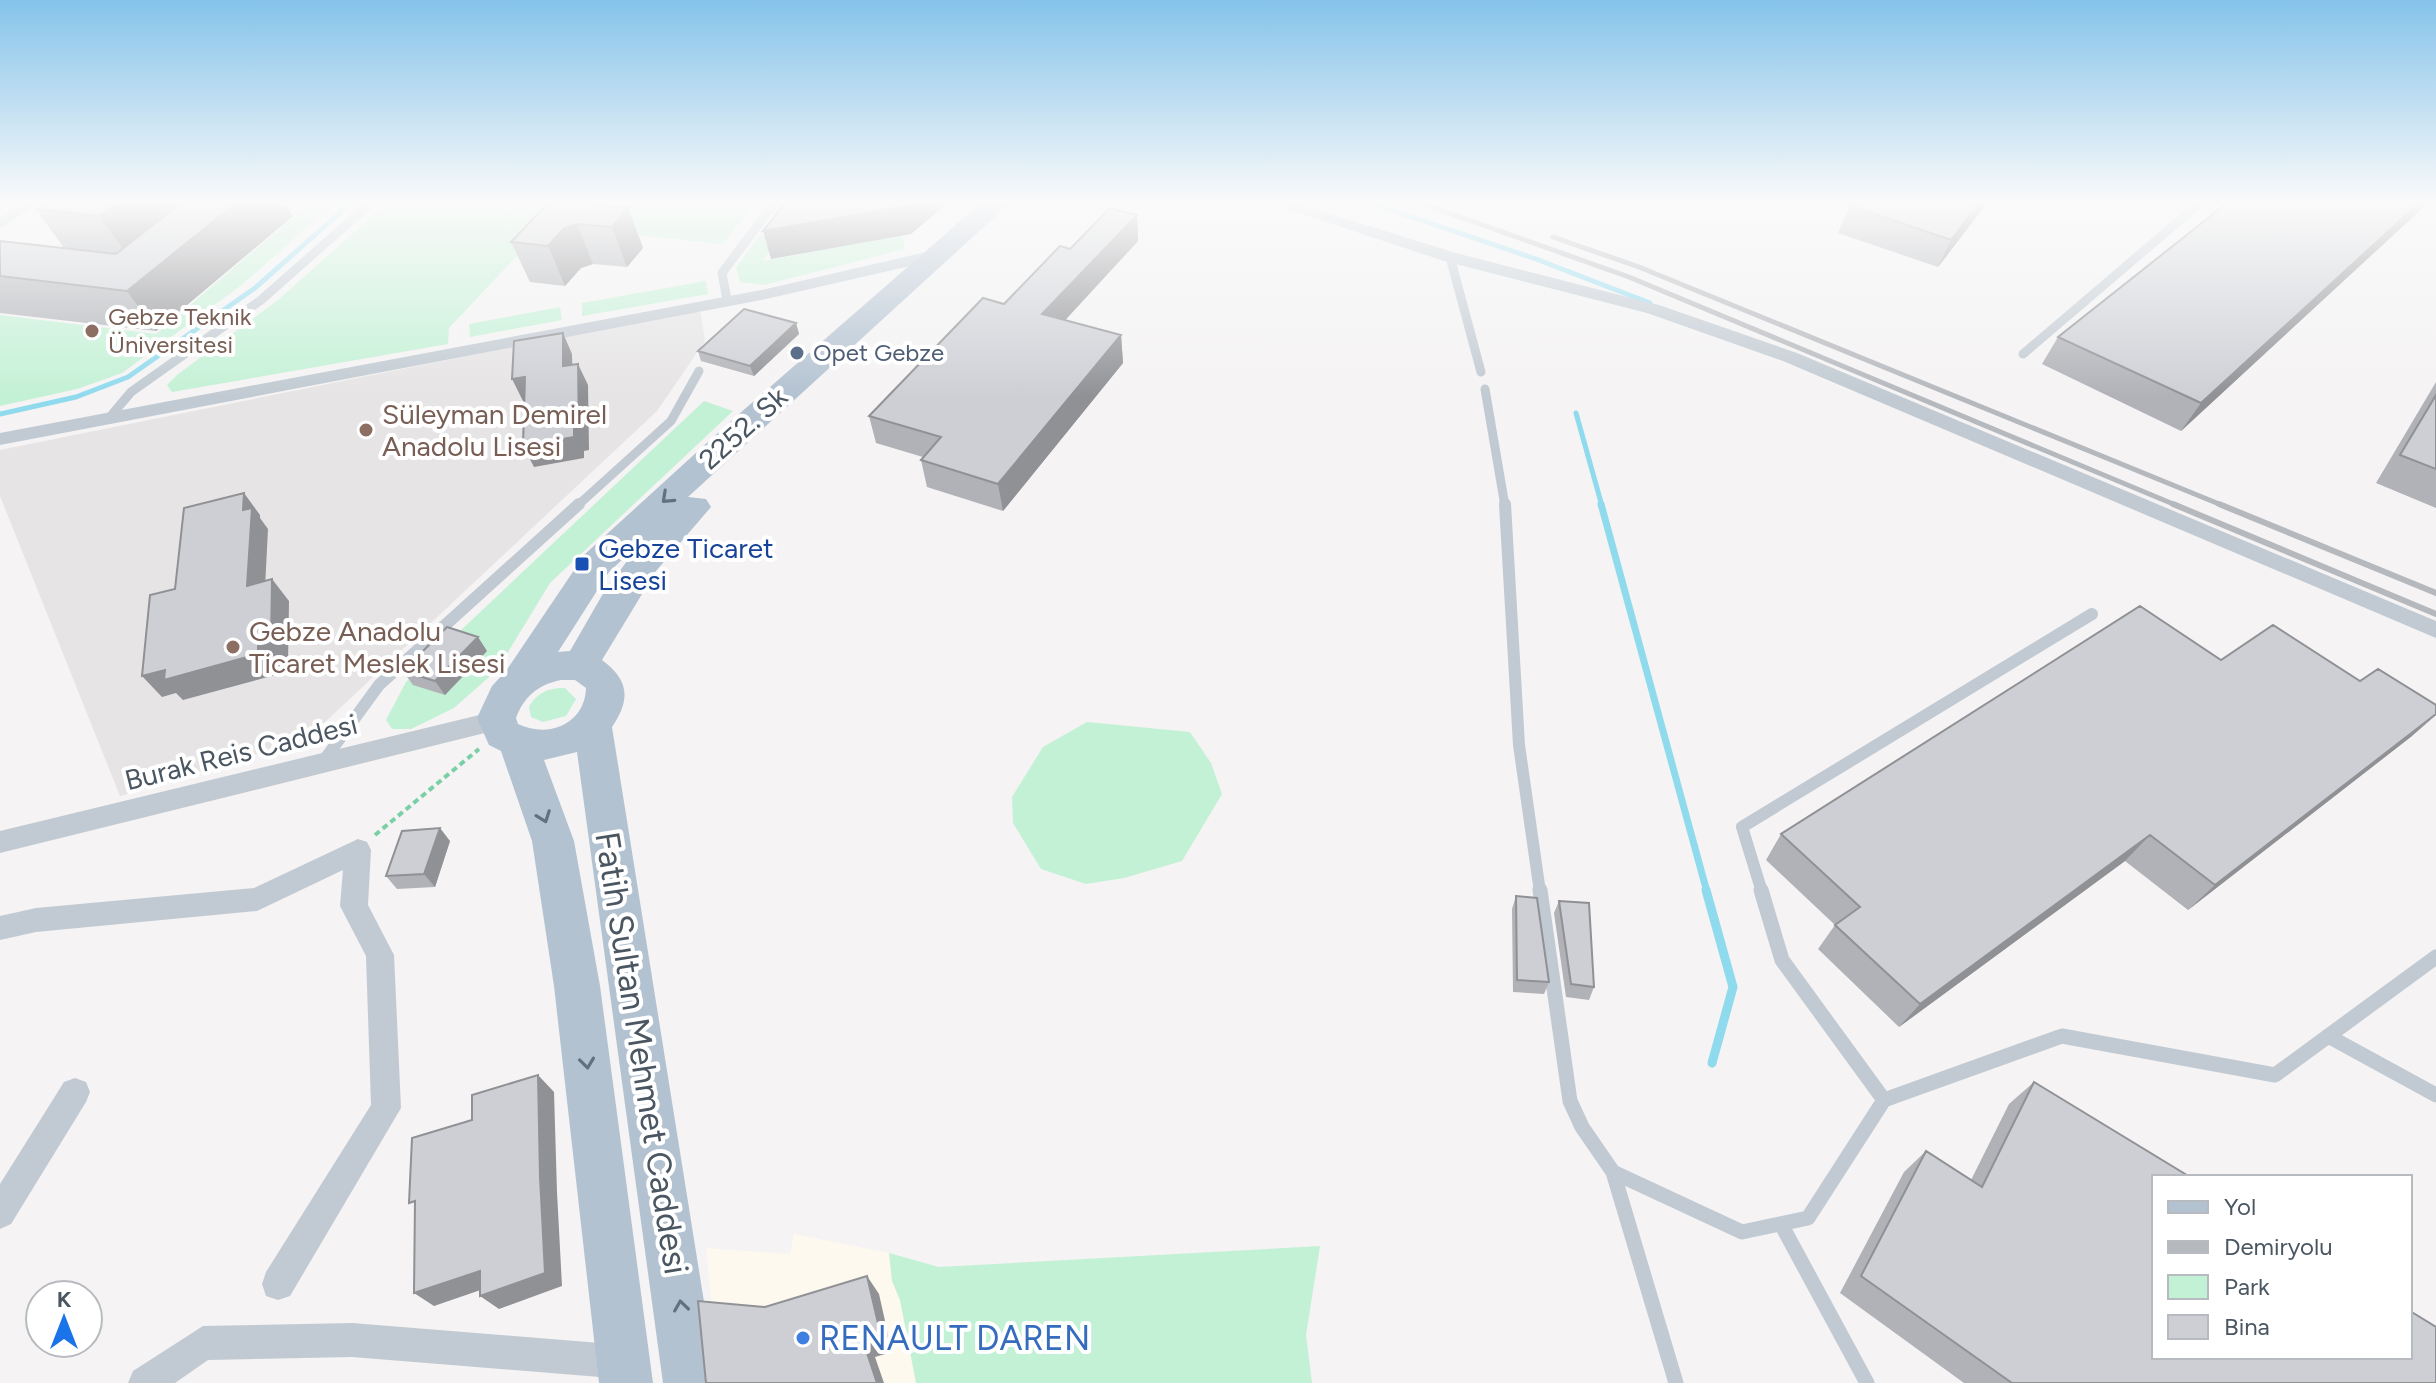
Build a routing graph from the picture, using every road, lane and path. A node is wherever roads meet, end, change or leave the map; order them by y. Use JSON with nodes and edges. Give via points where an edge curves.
{"nodes":[{"id":1,"x":298,"y":268,"type":"edge"},
{"id":2,"x":726,"y":268,"type":"edge"},
{"id":3,"x":877,"y":268,"type":"edge"},
{"id":4,"x":924,"y":268,"type":"edge"},
{"id":5,"x":952,"y":268,"type":"edge"},
{"id":6,"x":1453,"y":268,"type":"edge"},
{"id":7,"x":1491,"y":268,"type":"edge"},
{"id":8,"x":2124,"y":268,"type":"edge"},
{"id":9,"x":727,"y":300,"type":"junction"},
{"id":10,"x":2023,"y":354,"type":"dead end"},
{"id":11,"x":699,"y":371,"type":"dead end"},
{"id":12,"x":1481,"y":372,"type":"dead end"},
{"id":13,"x":1485,"y":389,"type":"dead end"},
{"id":14,"x":110,"y":417,"type":"junction"},
{"id":15,"x":0,"y":439,"type":"edge"},
{"id":16,"x":2092,"y":614,"type":"dead end"},
{"id":17,"x":2436,"y":630,"type":"edge"},
{"id":18,"x":580,"y":666,"type":"junction"},
{"id":19,"x":520,"y":681,"type":"junction"},
{"id":20,"x":592,"y":723,"type":"junction"},
{"id":21,"x":505,"y":733,"type":"junction"},
{"id":22,"x":322,"y":763,"type":"junction"},
{"id":23,"x":0,"y":842,"type":"edge"},
{"id":24,"x":358,"y":850,"type":"junction"},
{"id":25,"x":0,"y":928,"type":"edge"},
{"id":26,"x":2436,"y":957,"type":"edge"},
{"id":27,"x":2328,"y":1036,"type":"junction"},
{"id":28,"x":75,"y":1092,"type":"dead end"},
{"id":29,"x":2436,"y":1095,"type":"edge"},
{"id":30,"x":1884,"y":1100,"type":"junction"},
{"id":31,"x":1613,"y":1172,"type":"junction"},
{"id":32,"x":0,"y":1213,"type":"edge"},
{"id":33,"x":1781,"y":1224,"type":"junction"},
{"id":34,"x":278,"y":1284,"type":"dead end"},
{"id":35,"x":625,"y":1373,"type":"edge"},
{"id":36,"x":145,"y":1383,"type":"edge"},
{"id":37,"x":690,"y":1383,"type":"edge"},
{"id":38,"x":1676,"y":1383,"type":"edge"},
{"id":39,"x":1867,"y":1383,"type":"edge"}],
"edges":[{"from":1,"to":14,"type":"lane","via":[[261,300],[131,392]]},
{"from":2,"to":9,"type":"lane","via":[[722,273]]},
{"from":3,"to":9,"type":"street"},
{"from":4,"to":19,"type":"main road","name":"2252. Sk","one_way":true,"via":[[597,563]]},
{"from":5,"to":18,"type":"main road","name":"2252. Sk","via":[[667,532],[619,592]]},
{"from":6,"to":12,"type":"lane"},
{"from":7,"to":17,"type":"street","via":[[1653,309],[1790,357]]},
{"from":8,"to":10,"type":"lane"},
{"from":9,"to":14,"type":"street"},
{"from":11,"to":22,"type":"lane","via":[[671,421],[379,685]]},
{"from":13,"to":31,"type":"lane","via":[[1504,491],[1519,745],[1570,1101]]},
{"from":14,"to":15,"type":"street"},
{"from":16,"to":30,"type":"lane","via":[[1742,827],[1782,960]]},
{"from":18,"to":19,"type":"main road","via":[[553,666]]},
{"from":18,"to":20,"type":"main road","via":[[598,673],[608,693],[606,706]]},
{"from":19,"to":21,"type":"main road","via":[[498,707]]},
{"from":20,"to":21,"type":"main road","via":[[547,746]]},
{"from":37,"to":20,"type":"main road","name":"Fatih Sultan Mehmet Caddesi","one_way":true},
{"from":21,"to":22,"type":"street","name":"Burak Reis Caddesi"},
{"from":21,"to":24,"type":"path","via":[[443,776]]},
{"from":21,"to":35,"type":"main road","name":"Fatih Sultan Mehmet Caddesi","one_way":true,"via":[[553,841],[577,986]]},
{"from":22,"to":23,"type":"street","name":"Burak Reis Caddesi"},
{"from":24,"to":25,"type":"street","via":[[257,899]]},
{"from":24,"to":34,"type":"street","via":[[354,906],[380,955],[386,1108]]},
{"from":26,"to":27,"type":"lane"},
{"from":27,"to":29,"type":"lane"},
{"from":27,"to":30,"type":"lane","via":[[2275,1075],[2062,1036]]},
{"from":28,"to":32,"type":"street"},
{"from":30,"to":33,"type":"lane","via":[[1808,1218]]},
{"from":31,"to":33,"type":"lane","via":[[1742,1232]]},
{"from":31,"to":38,"type":"lane"},
{"from":33,"to":39,"type":"lane"},
{"from":35,"to":36,"type":"street","via":[[352,1340],[203,1343]]}]}
